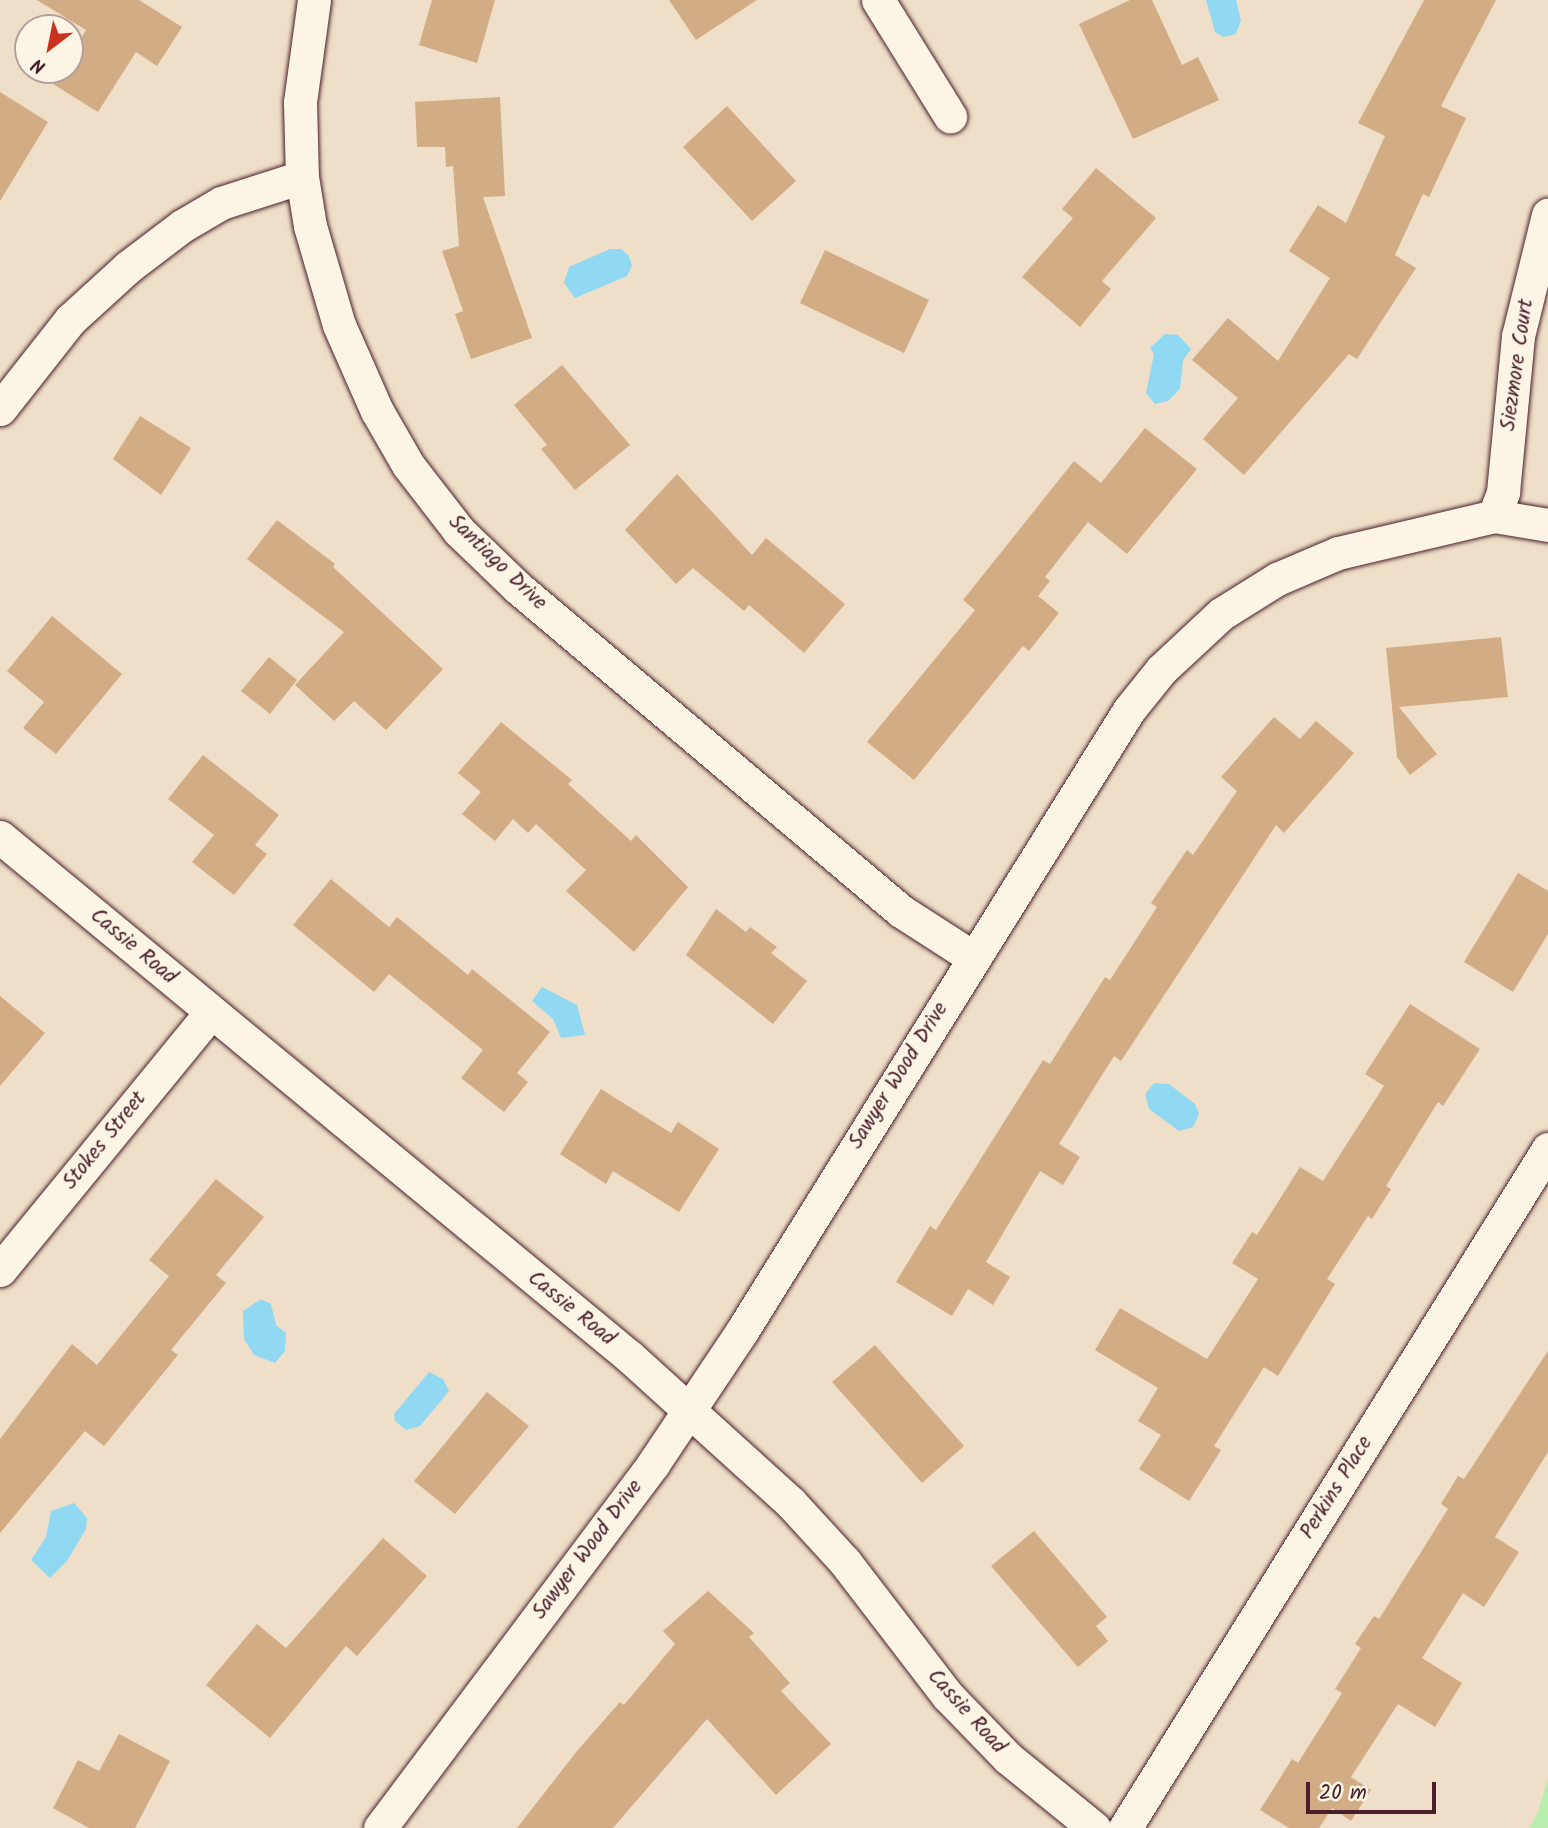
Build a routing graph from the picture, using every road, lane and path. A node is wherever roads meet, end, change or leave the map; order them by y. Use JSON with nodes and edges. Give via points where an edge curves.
{"nodes":[{"id":1,"x":314,"y":0,"type":"edge"},
{"id":2,"x":878,"y":0,"type":"edge"},
{"id":3,"x":950,"y":116,"type":"dead end"},
{"id":4,"x":302,"y":177,"type":"junction"},
{"id":5,"x":1548,"y":215,"type":"edge"},
{"id":6,"x":0,"y":409,"type":"edge"},
{"id":7,"x":1494,"y":516,"type":"junction"},
{"id":8,"x":1548,"y":525,"type":"edge"},
{"id":9,"x":0,"y":836,"type":"edge"},
{"id":10,"x":974,"y":958,"type":"junction"},
{"id":11,"x":211,"y":1012,"type":"junction"},
{"id":12,"x":1548,"y":1149,"type":"edge"},
{"id":13,"x":0,"y":1270,"type":"edge"},
{"id":14,"x":688,"y":1409,"type":"junction"},
{"id":15,"x":380,"y":1828,"type":"edge"},
{"id":16,"x":1094,"y":1828,"type":"edge"},
{"id":17,"x":1125,"y":1828,"type":"edge"}],
"edges":[{"from":1,"to":4,"type":"street","name":"Santiago Drive","via":[[300,102]]},
{"from":2,"to":3,"type":"street"},
{"from":4,"to":6,"type":"street","via":[[221,204],[182,226],[128,267],[70,320]]},
{"from":4,"to":10,"type":"street","name":"Santiago Drive","via":[[320,267],[372,399],[408,465],[459,531],[517,587],[901,911]]},
{"from":5,"to":7,"type":"street","name":"Siezmore Court","via":[[1518,336],[1503,492]]},
{"from":7,"to":8,"type":"street","name":"Sawyer Wood Drive"},
{"from":7,"to":10,"type":"street","name":"Sawyer Wood Drive","via":[[1338,553],[1277,579],[1221,614],[1161,670],[1129,710]]},
{"from":9,"to":11,"type":"street","name":"Cassie Road"},
{"from":10,"to":14,"type":"street","name":"Sawyer Wood Drive"},
{"from":11,"to":13,"type":"street","name":"Stokes Street"},
{"from":11,"to":14,"type":"street","name":"Cassie Road"},
{"from":12,"to":17,"type":"street","name":"Perkins Place"},
{"from":14,"to":15,"type":"street","name":"Sawyer Wood Drive","via":[[653,1464]]},
{"from":14,"to":16,"type":"street","name":"Cassie Road","via":[[791,1503],[845,1562],[947,1695],[1008,1758]]}]}
